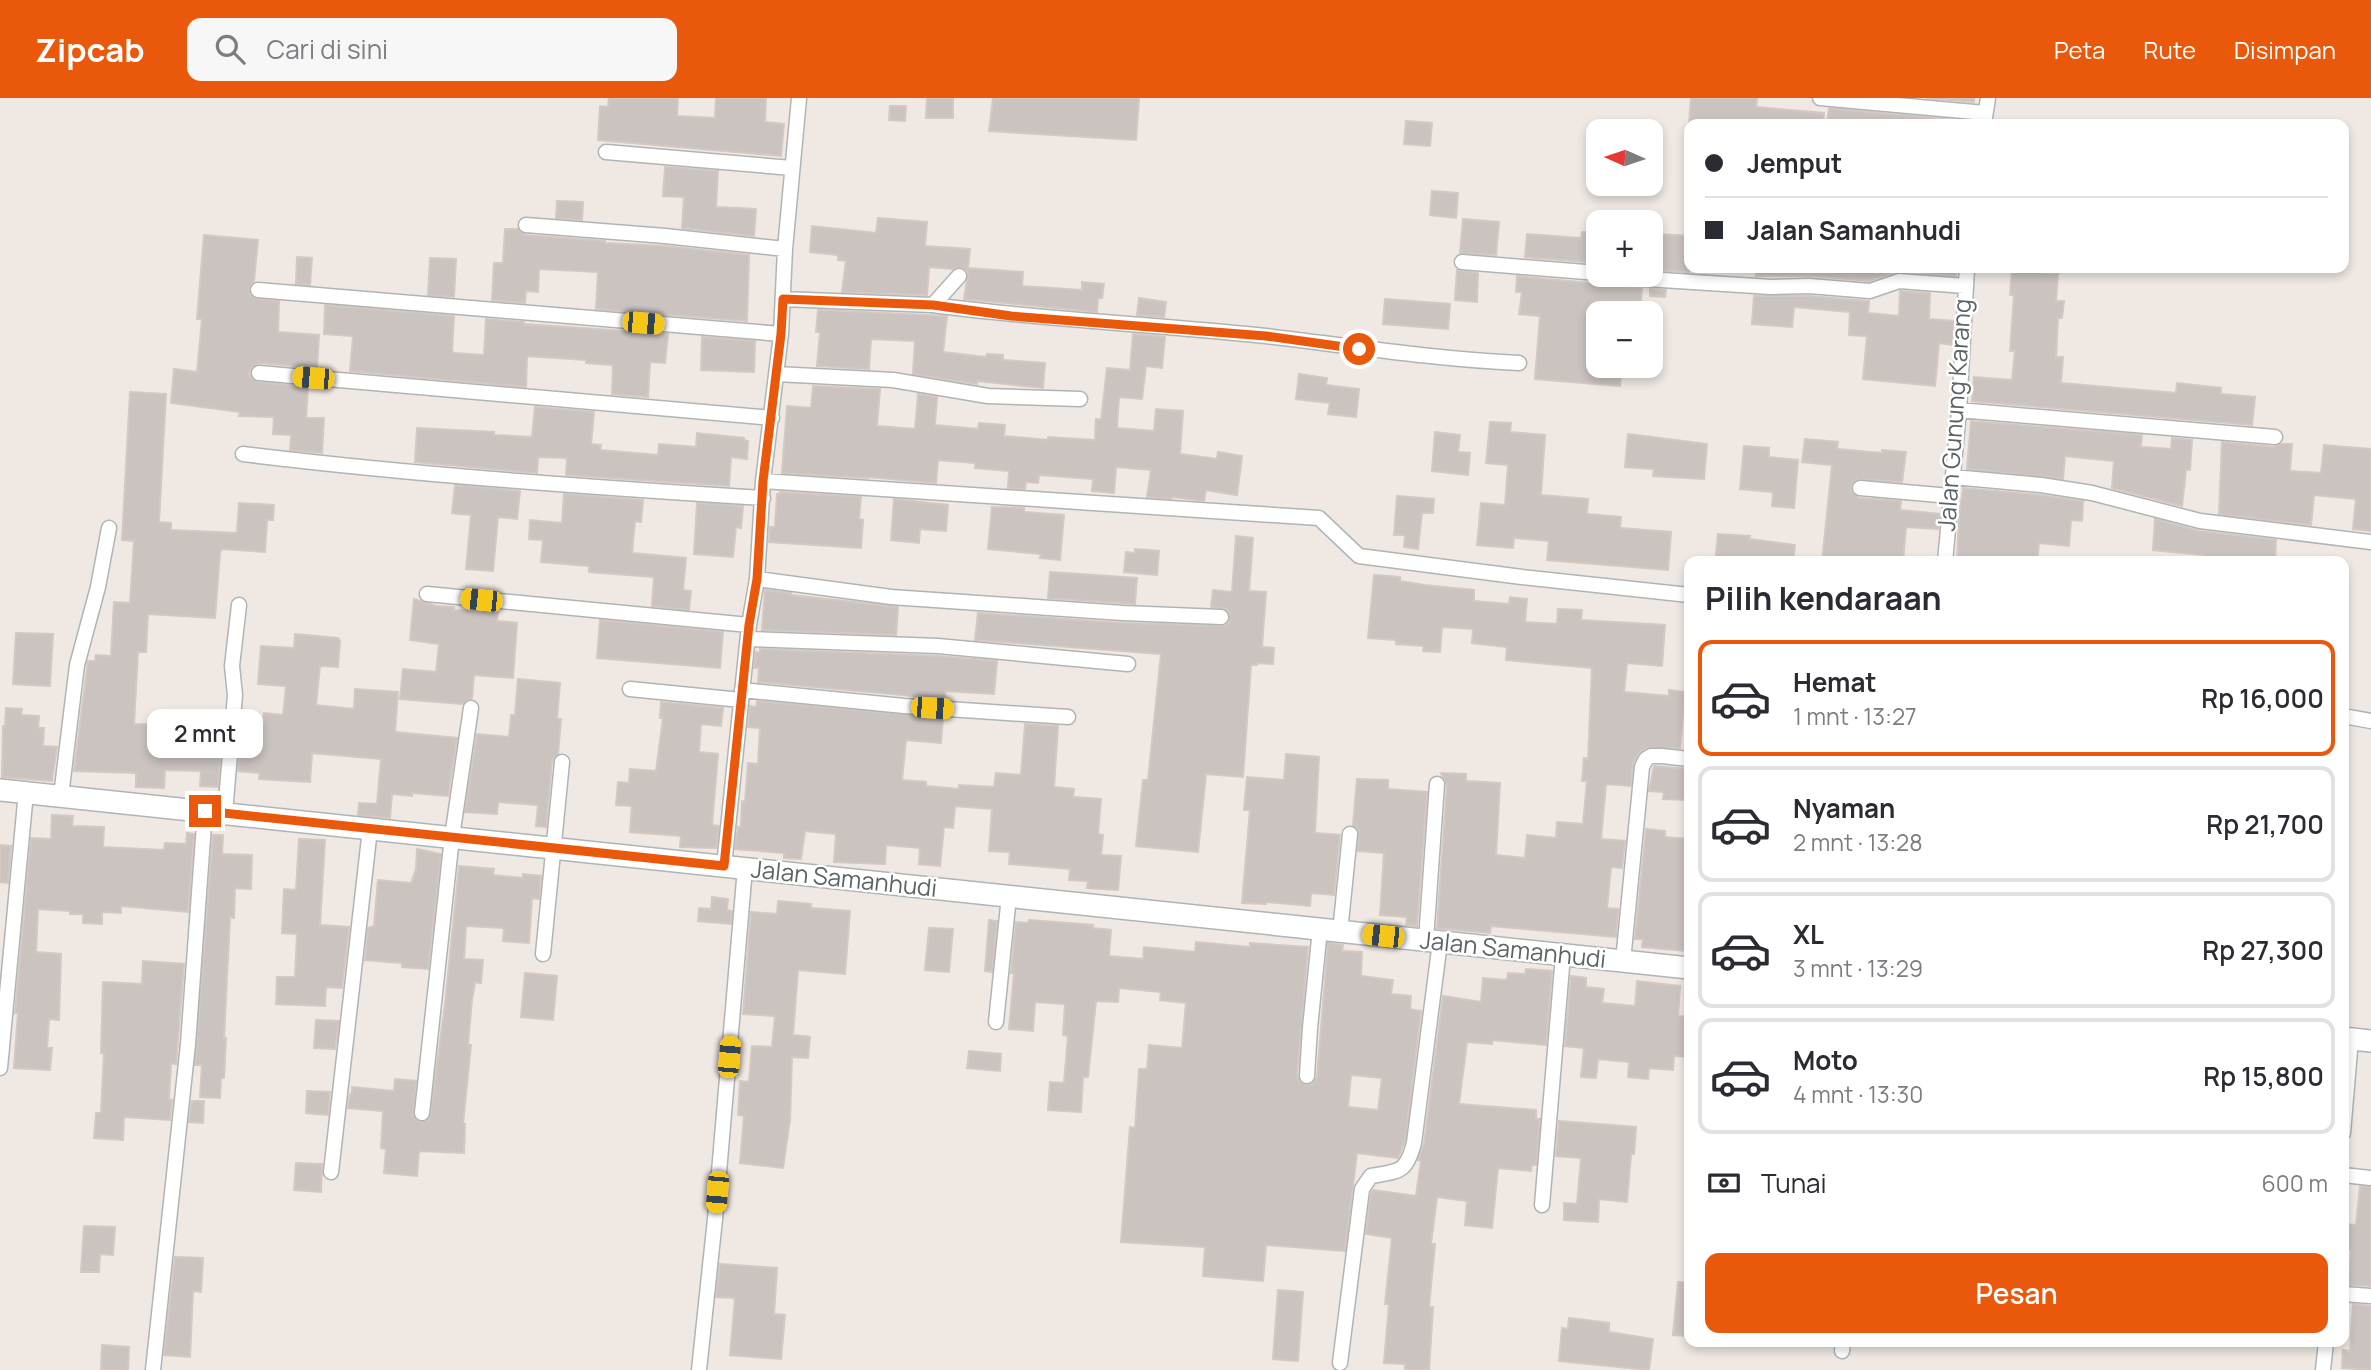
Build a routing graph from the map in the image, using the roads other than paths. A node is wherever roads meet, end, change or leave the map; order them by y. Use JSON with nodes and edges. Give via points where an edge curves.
{"nodes":[{"id":1,"x":799,"y":98,"type":"edge"},
{"id":2,"x":1820,"y":98,"type":"edge"},
{"id":3,"x":1986,"y":112,"type":"edge"},
{"id":4,"x":606,"y":152,"type":"dead end"},
{"id":5,"x":792,"y":168,"type":"junction"},
{"id":6,"x":526,"y":225,"type":"dead end"},
{"id":7,"x":785,"y":249,"type":"junction"},
{"id":8,"x":1462,"y":262,"type":"dead end"},
{"id":9,"x":1586,"y":272,"type":"edge"},
{"id":10,"x":1966,"y":273,"type":"edge"},
{"id":11,"x":959,"y":276,"type":"dead end"},
{"id":12,"x":1663,"y":280,"type":"edge"},
{"id":13,"x":1965,"y":286,"type":"junction"},
{"id":14,"x":258,"y":290,"type":"dead end"},
{"id":15,"x":783,"y":299,"type":"junction"},
{"id":16,"x":933,"y":305,"type":"junction"},
{"id":17,"x":781,"y":334,"type":"junction"},
{"id":18,"x":1519,"y":363,"type":"dead end"},
{"id":19,"x":259,"y":373,"type":"dead end"},
{"id":20,"x":776,"y":374,"type":"junction"},
{"id":21,"x":1080,"y":399,"type":"dead end"},
{"id":22,"x":1959,"y":410,"type":"junction"},
{"id":23,"x":772,"y":418,"type":"junction"},
{"id":24,"x":2275,"y":437,"type":"dead end"},
{"id":25,"x":243,"y":454,"type":"dead end"},
{"id":26,"x":1953,"y":477,"type":"junction"},
{"id":27,"x":763,"y":481,"type":"junction"},
{"id":28,"x":1860,"y":488,"type":"dead end"},
{"id":29,"x":1950,"y":496,"type":"junction"},
{"id":30,"x":763,"y":498,"type":"junction"},
{"id":31,"x":109,"y":528,"type":"dead end"},
{"id":32,"x":2371,"y":542,"type":"edge"},
{"id":33,"x":1945,"y":556,"type":"edge"},
{"id":34,"x":757,"y":579,"type":"junction"},
{"id":35,"x":427,"y":594,"type":"dead end"},
{"id":36,"x":1684,"y":594,"type":"edge"},
{"id":37,"x":239,"y":605,"type":"dead end"},
{"id":38,"x":1221,"y":617,"type":"dead end"},
{"id":39,"x":749,"y":632,"type":"junction"},
{"id":40,"x":1128,"y":664,"type":"dead end"},
{"id":41,"x":630,"y":689,"type":"dead end"},
{"id":42,"x":742,"y":695,"type":"junction"},
{"id":43,"x":471,"y":708,"type":"dead end"},
{"id":44,"x":1068,"y":717,"type":"dead end"},
{"id":45,"x":2349,"y":717,"type":"edge"},
{"id":46,"x":2371,"y":722,"type":"edge"},
{"id":47,"x":1684,"y":759,"type":"edge"},
{"id":48,"x":562,"y":762,"type":"dead end"},
{"id":49,"x":1437,"y":784,"type":"dead end"},
{"id":50,"x":0,"y":790,"type":"edge"},
{"id":51,"x":26,"y":792,"type":"junction"},
{"id":52,"x":61,"y":796,"type":"junction"},
{"id":53,"x":215,"y":812,"type":"junction"},
{"id":54,"x":370,"y":829,"type":"junction"},
{"id":55,"x":1350,"y":834,"type":"dead end"},
{"id":56,"x":452,"y":837,"type":"junction"},
{"id":57,"x":553,"y":848,"type":"junction"},
{"id":58,"x":735,"y":867,"type":"junction"},
{"id":59,"x":1009,"y":896,"type":"junction"},
{"id":60,"x":1330,"y":930,"type":"junction"},
{"id":61,"x":1433,"y":941,"type":"junction"},
{"id":62,"x":543,"y":954,"type":"dead end"},
{"id":63,"x":1563,"y":955,"type":"junction"},
{"id":64,"x":1622,"y":961,"type":"junction"},
{"id":65,"x":1684,"y":967,"type":"edge"},
{"id":66,"x":996,"y":1022,"type":"dead end"},
{"id":67,"x":2355,"y":1039,"type":"edge"},
{"id":68,"x":0,"y":1068,"type":"edge"},
{"id":69,"x":1307,"y":1076,"type":"dead end"},
{"id":70,"x":2349,"y":1086,"type":"edge"},
{"id":71,"x":422,"y":1113,"type":"dead end"},
{"id":72,"x":331,"y":1172,"type":"dead end"},
{"id":73,"x":2349,"y":1176,"type":"edge"},
{"id":74,"x":2371,"y":1178,"type":"edge"},
{"id":75,"x":1542,"y":1205,"type":"dead end"},
{"id":76,"x":2349,"y":1294,"type":"edge"},
{"id":77,"x":2371,"y":1296,"type":"edge"},
{"id":78,"x":2325,"y":1347,"type":"edge"},
{"id":79,"x":1340,"y":1363,"type":"dead end"},
{"id":80,"x":153,"y":1370,"type":"edge"},
{"id":81,"x":699,"y":1370,"type":"edge"},
{"id":82,"x":2323,"y":1370,"type":"edge"}],
"edges":[{"from":1,"to":5,"type":"street"},
{"from":2,"to":3,"type":"street"},
{"from":4,"to":5,"type":"street"},
{"from":5,"to":7,"type":"street"},
{"from":6,"to":7,"type":"street"},
{"from":7,"to":15,"type":"street"},
{"from":8,"to":9,"type":"street"},
{"from":10,"to":13,"type":"street","name":"Jalan Gunung Karang"},
{"from":11,"to":16,"type":"street"},
{"from":12,"to":13,"type":"street","via":[[1870,291],[1899,281]]},
{"from":13,"to":22,"type":"street","name":"Jalan Gunung Karang"},
{"from":14,"to":17,"type":"street"},
{"from":15,"to":16,"type":"street"},
{"from":15,"to":17,"type":"street"},
{"from":16,"to":18,"type":"street"},
{"from":17,"to":20,"type":"street"},
{"from":19,"to":23,"type":"street"},
{"from":20,"to":21,"type":"street","via":[[893,380],[988,396]]},
{"from":20,"to":23,"type":"street"},
{"from":22,"to":24,"type":"street"},
{"from":22,"to":26,"type":"street","name":"Jalan Gunung Karang"},
{"from":23,"to":27,"type":"street"},
{"from":25,"to":30,"type":"street"},
{"from":26,"to":29,"type":"street","name":"Jalan Gunung Karang"},
{"from":26,"to":32,"type":"street","via":[[2041,485],[2200,521]]},
{"from":27,"to":30,"type":"street"},
{"from":27,"to":36,"type":"street","via":[[1320,519],[1359,556]]},
{"from":28,"to":29,"type":"street"},
{"from":29,"to":33,"type":"street","name":"Jalan Gunung Karang"},
{"from":30,"to":34,"type":"street"},
{"from":31,"to":52,"type":"street","via":[[77,665]]},
{"from":34,"to":38,"type":"street","via":[[891,597]]},
{"from":34,"to":39,"type":"street"},
{"from":35,"to":39,"type":"street"},
{"from":37,"to":53,"type":"street","via":[[232,666],[235,695]]},
{"from":39,"to":40,"type":"street"},
{"from":39,"to":42,"type":"street"},
{"from":41,"to":42,"type":"street"},
{"from":42,"to":44,"type":"street"},
{"from":42,"to":58,"type":"street"},
{"from":43,"to":56,"type":"street"},
{"from":45,"to":46,"type":"street"},
{"from":47,"to":64,"type":"street","via":[[1651,756],[1642,766]]},
{"from":48,"to":57,"type":"street"},
{"from":49,"to":61,"type":"street"},
{"from":50,"to":51,"type":"street","name":"Jalan Samanhudi"},
{"from":51,"to":52,"type":"street","name":"Jalan Samanhudi"},
{"from":51,"to":68,"type":"street"},
{"from":52,"to":53,"type":"street","name":"Jalan Samanhudi"},
{"from":53,"to":54,"type":"street","name":"Jalan Samanhudi"},
{"from":53,"to":80,"type":"street"},
{"from":54,"to":56,"type":"street","name":"Jalan Samanhudi"},
{"from":54,"to":72,"type":"street"},
{"from":55,"to":60,"type":"street"},
{"from":56,"to":57,"type":"street","name":"Jalan Samanhudi"},
{"from":56,"to":71,"type":"street"},
{"from":57,"to":58,"type":"street","name":"Jalan Samanhudi"},
{"from":57,"to":62,"type":"street"},
{"from":58,"to":59,"type":"street","name":"Jalan Samanhudi"},
{"from":58,"to":81,"type":"street","via":[[716,1205]]},
{"from":59,"to":60,"type":"street","name":"Jalan Samanhudi"},
{"from":59,"to":66,"type":"street"},
{"from":60,"to":61,"type":"street","name":"Jalan Samanhudi"},
{"from":60,"to":69,"type":"street","via":[[1310,1028]]},
{"from":61,"to":63,"type":"street","name":"Jalan Samanhudi"},
{"from":61,"to":79,"type":"street","via":[[1414,1143],[1409,1163],[1401,1171],[1371,1176],[1362,1189]]},
{"from":63,"to":64,"type":"street","name":"Jalan Samanhudi"},
{"from":63,"to":75,"type":"street"},
{"from":64,"to":65,"type":"street","name":"Jalan Samanhudi"},
{"from":67,"to":70,"type":"street"},
{"from":73,"to":74,"type":"street"},
{"from":76,"to":77,"type":"street"},
{"from":78,"to":82,"type":"street"}]}
